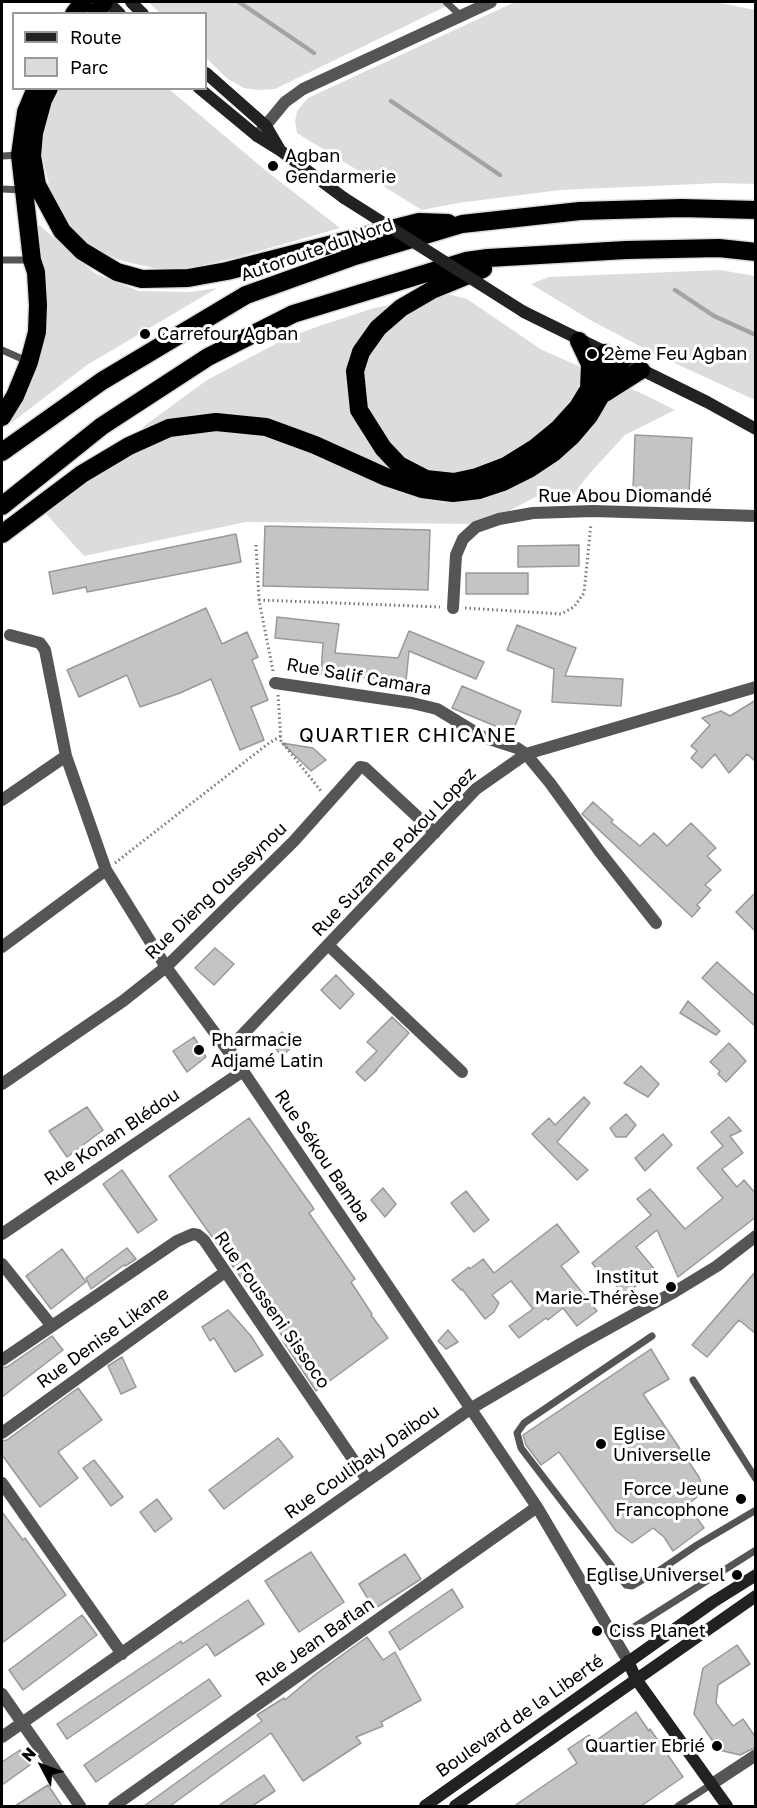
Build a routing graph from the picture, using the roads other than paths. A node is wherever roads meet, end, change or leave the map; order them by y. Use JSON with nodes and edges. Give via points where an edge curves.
{"nodes":[{"id":1,"x":104,"y":2,"type":"edge"},
{"id":2,"x":446,"y":2,"type":"edge"},
{"id":3,"x":491,"y":2,"type":"edge"},
{"id":4,"x":86,"y":12,"type":"edge"},
{"id":5,"x":117,"y":12,"type":"edge"},
{"id":6,"x":461,"y":16,"type":"junction"},
{"id":7,"x":207,"y":74,"type":"edge"},
{"id":8,"x":35,"y":90,"type":"edge"},
{"id":9,"x":48,"y":90,"type":"edge"},
{"id":10,"x":201,"y":90,"type":"edge"},
{"id":11,"x":266,"y":126,"type":"junction"},
{"id":12,"x":257,"y":136,"type":"junction"},
{"id":13,"x":281,"y":151,"type":"junction"},
{"id":14,"x":20,"y":155,"type":"junction"},
{"id":15,"x":2,"y":156,"type":"edge"},
{"id":16,"x":2,"y":189,"type":"edge"},
{"id":17,"x":24,"y":190,"type":"junction"},
{"id":18,"x":756,"y":210,"type":"edge"},
{"id":19,"x":462,"y":224,"type":"junction"},
{"id":20,"x":756,"y":252,"type":"edge"},
{"id":21,"x":518,"y":255,"type":"junction"},
{"id":22,"x":2,"y":260,"type":"edge"},
{"id":23,"x":32,"y":260,"type":"junction"},
{"id":24,"x":579,"y":341,"type":"junction"},
{"id":25,"x":2,"y":350,"type":"edge"},
{"id":26,"x":613,"y":357,"type":"junction"},
{"id":27,"x":29,"y":362,"type":"junction"},
{"id":28,"x":641,"y":370,"type":"junction"},
{"id":29,"x":595,"y":393,"type":"junction"},
{"id":30,"x":2,"y":417,"type":"edge"},
{"id":31,"x":756,"y":429,"type":"edge"},
{"id":32,"x":2,"y":452,"type":"edge"},
{"id":33,"x":2,"y":506,"type":"edge"},
{"id":34,"x":756,"y":516,"type":"edge"},
{"id":35,"x":2,"y":534,"type":"edge"},
{"id":36,"x":453,"y":608,"type":"dead end"},
{"id":37,"x":10,"y":635,"type":"dead end"},
{"id":38,"x":275,"y":682,"type":"road end"},
{"id":39,"x":756,"y":687,"type":"edge"},
{"id":40,"x":526,"y":754,"type":"junction"},
{"id":41,"x":66,"y":756,"type":"junction"},
{"id":42,"x":2,"y":797,"type":"edge"},
{"id":43,"x":435,"y":833,"type":"junction"},
{"id":44,"x":106,"y":870,"type":"junction"},
{"id":45,"x":656,"y":923,"type":"dead end"},
{"id":46,"x":328,"y":945,"type":"junction"},
{"id":47,"x":2,"y":947,"type":"edge"},
{"id":48,"x":166,"y":967,"type":"junction"},
{"id":49,"x":228,"y":1050,"type":"junction"},
{"id":50,"x":243,"y":1071,"type":"junction"},
{"id":51,"x":462,"y":1072,"type":"dead end"},
{"id":52,"x":2,"y":1084,"type":"edge"},
{"id":53,"x":2,"y":1234,"type":"edge"},
{"id":54,"x":756,"y":1236,"type":"edge"},
{"id":55,"x":2,"y":1264,"type":"edge"},
{"id":56,"x":225,"y":1272,"type":"junction"},
{"id":57,"x":51,"y":1325,"type":"junction"},
{"id":58,"x":652,"y":1336,"type":"dead end"},
{"id":59,"x":2,"y":1360,"type":"edge"},
{"id":60,"x":693,"y":1380,"type":"dead end"},
{"id":61,"x":470,"y":1409,"type":"junction"},
{"id":62,"x":2,"y":1433,"type":"edge"},
{"id":63,"x":756,"y":1479,"type":"edge"},
{"id":64,"x":367,"y":1480,"type":"junction"},
{"id":65,"x":2,"y":1483,"type":"edge"},
{"id":66,"x":537,"y":1506,"type":"junction"},
{"id":67,"x":756,"y":1510,"type":"edge"},
{"id":68,"x":756,"y":1550,"type":"edge"},
{"id":69,"x":756,"y":1575,"type":"edge"},
{"id":70,"x":756,"y":1596,"type":"edge"},
{"id":71,"x":615,"y":1639,"type":"junction"},
{"id":72,"x":122,"y":1654,"type":"junction"},
{"id":73,"x":628,"y":1661,"type":"junction"},
{"id":74,"x":636,"y":1679,"type":"junction"},
{"id":75,"x":2,"y":1694,"type":"edge"},
{"id":76,"x":22,"y":1724,"type":"junction"},
{"id":77,"x":2,"y":1737,"type":"edge"},
{"id":78,"x":756,"y":1755,"type":"edge"},
{"id":79,"x":712,"y":1784,"type":"junction"},
{"id":80,"x":80,"y":1806,"type":"edge"},
{"id":81,"x":114,"y":1806,"type":"edge"},
{"id":82,"x":424,"y":1806,"type":"edge"},
{"id":83,"x":455,"y":1806,"type":"edge"},
{"id":84,"x":678,"y":1806,"type":"edge"},
{"id":85,"x":727,"y":1806,"type":"edge"}],
"edges":[{"from":1,"to":4,"type":"street"},
{"from":1,"to":5,"type":"street"},
{"from":2,"to":6,"type":"lane"},
{"from":3,"to":6,"type":"street"},
{"from":6,"to":11,"type":"street","via":[[303,89],[285,102]]},
{"from":7,"to":11,"type":"street"},
{"from":8,"to":14,"type":"highway","via":[[26,111]]},
{"from":9,"to":19,"type":"highway","via":[[34,133],[32,156],[37,185],[62,231],[82,251],[117,272],[142,279],[188,278],[419,222]]},
{"from":10,"to":12,"type":"street"},
{"from":11,"to":12,"type":"street"},
{"from":11,"to":13,"type":"street"},
{"from":12,"to":13,"type":"street"},
{"from":13,"to":24,"type":"street","bridge":true,"via":[[344,198],[524,312]]},
{"from":14,"to":15,"type":"lane"},
{"from":14,"to":17,"type":"highway"},
{"from":16,"to":17,"type":"lane"},
{"from":17,"to":23,"type":"highway"},
{"from":18,"to":19,"type":"highway","name":"Autoroute du Nord","via":[[580,211]]},
{"from":19,"to":32,"type":"highway","name":"Autoroute du Nord","via":[[246,295],[102,381]]},
{"from":20,"to":21,"type":"highway","via":[[708,249]]},
{"from":21,"to":29,"type":"highway","via":[[432,290],[401,308],[378,328],[361,352],[355,371],[359,410],[382,448],[399,465],[426,479],[454,482],[506,466],[535,448]]},
{"from":21,"to":33,"type":"highway","via":[[466,261],[293,314],[208,357],[102,426]]},
{"from":22,"to":23,"type":"lane"},
{"from":23,"to":27,"type":"highway","via":[[38,305],[37,332]]},
{"from":24,"to":26,"type":"street"},
{"from":24,"to":29,"type":"highway","via":[[590,364]]},
{"from":25,"to":27,"type":"lane"},
{"from":26,"to":28,"type":"street"},
{"from":26,"to":29,"type":"highway"},
{"from":27,"to":30,"type":"highway"},
{"from":28,"to":29,"type":"highway"},
{"from":28,"to":31,"type":"street"},
{"from":29,"to":35,"type":"highway","via":[[588,416],[553,453],[503,482],[479,490],[453,493],[422,489],[266,427],[216,422],[169,428],[129,446],[82,474]]},
{"from":34,"to":36,"type":"street","name":"Rue Abou Diomandé","via":[[593,511],[533,513],[499,519],[476,527],[463,539],[456,555]]},
{"from":37,"to":41,"type":"street","name":"Rue Sékou Bamba","via":[[40,644],[45,650]]},
{"from":38,"to":40,"type":"street","name":"Rue Salif Camara","via":[[437,709],[483,737]]},
{"from":39,"to":40,"type":"street","name":"Rue Suzanne Pokou Lopez"},
{"from":40,"to":43,"type":"street","name":"Rue Suzanne Pokou Lopez","via":[[476,789]]},
{"from":40,"to":45,"type":"street"},
{"from":41,"to":42,"type":"street"},
{"from":41,"to":44,"type":"street","name":"Rue Sékou Bamba"},
{"from":43,"to":46,"type":"street","name":"Rue Suzanne Pokou Lopez"},
{"from":43,"to":48,"type":"street","name":"Rue Dieng Ousseynou","via":[[360,767],[294,841]]},
{"from":44,"to":47,"type":"street"},
{"from":44,"to":48,"type":"street","name":"Rue Sékou Bamba"},
{"from":46,"to":49,"type":"street","name":"Rue Suzanne Pokou Lopez"},
{"from":46,"to":51,"type":"street"},
{"from":48,"to":49,"type":"street","name":"Rue Sékou Bamba"},
{"from":48,"to":52,"type":"street","name":"Rue Dieng Ousseynou"},
{"from":49,"to":50,"type":"street","name":"Rue Sékou Bamba"},
{"from":50,"to":53,"type":"street","name":"Rue Konan Blédou"},
{"from":50,"to":61,"type":"street","name":"Rue Sékou Bamba"},
{"from":54,"to":61,"type":"street","name":"Rue Coulibaly Daibou","via":[[676,1292]]},
{"from":55,"to":57,"type":"street"},
{"from":56,"to":57,"type":"street","name":"Rue Fousseni Sissoco","via":[[204,1240],[193,1234],[185,1236]]},
{"from":56,"to":62,"type":"street","name":"Rue Denise Likane"},
{"from":56,"to":64,"type":"street","name":"Rue Fousseni Sissoco"},
{"from":57,"to":59,"type":"street","name":"Rue Fousseni Sissoco"},
{"from":58,"to":67,"type":"lane","via":[[524,1422],[517,1433],[521,1448],[626,1585],[643,1580]]},
{"from":60,"to":63,"type":"lane"},
{"from":61,"to":64,"type":"street","name":"Rue Coulibaly Daibou"},
{"from":61,"to":66,"type":"street","name":"Rue Sékou Bamba"},
{"from":64,"to":72,"type":"street","name":"Rue Coulibaly Daibou"},
{"from":65,"to":72,"type":"street"},
{"from":66,"to":71,"type":"street","name":"Rue Sékou Bamba"},
{"from":66,"to":81,"type":"street","name":"Rue Jean Baflan"},
{"from":68,"to":71,"type":"lane"},
{"from":69,"to":73,"type":"street","name":"Boulevard de la Liberté"},
{"from":70,"to":74,"type":"street","name":"Boulevard de la Liberté"},
{"from":71,"to":73,"type":"street","name":"Rue Sékou Bamba"},
{"from":72,"to":76,"type":"street","name":"Rue Coulibaly Daibou"},
{"from":73,"to":74,"type":"street"},
{"from":73,"to":82,"type":"street","name":"Boulevard de la Liberté"},
{"from":74,"to":79,"type":"street"},
{"from":74,"to":83,"type":"street","name":"Boulevard de la Liberté"},
{"from":75,"to":76,"type":"street"},
{"from":76,"to":77,"type":"street","name":"Rue Coulibaly Daibou"},
{"from":76,"to":80,"type":"street"},
{"from":78,"to":79,"type":"street"},
{"from":79,"to":84,"type":"lane"},
{"from":79,"to":85,"type":"street"}]}
